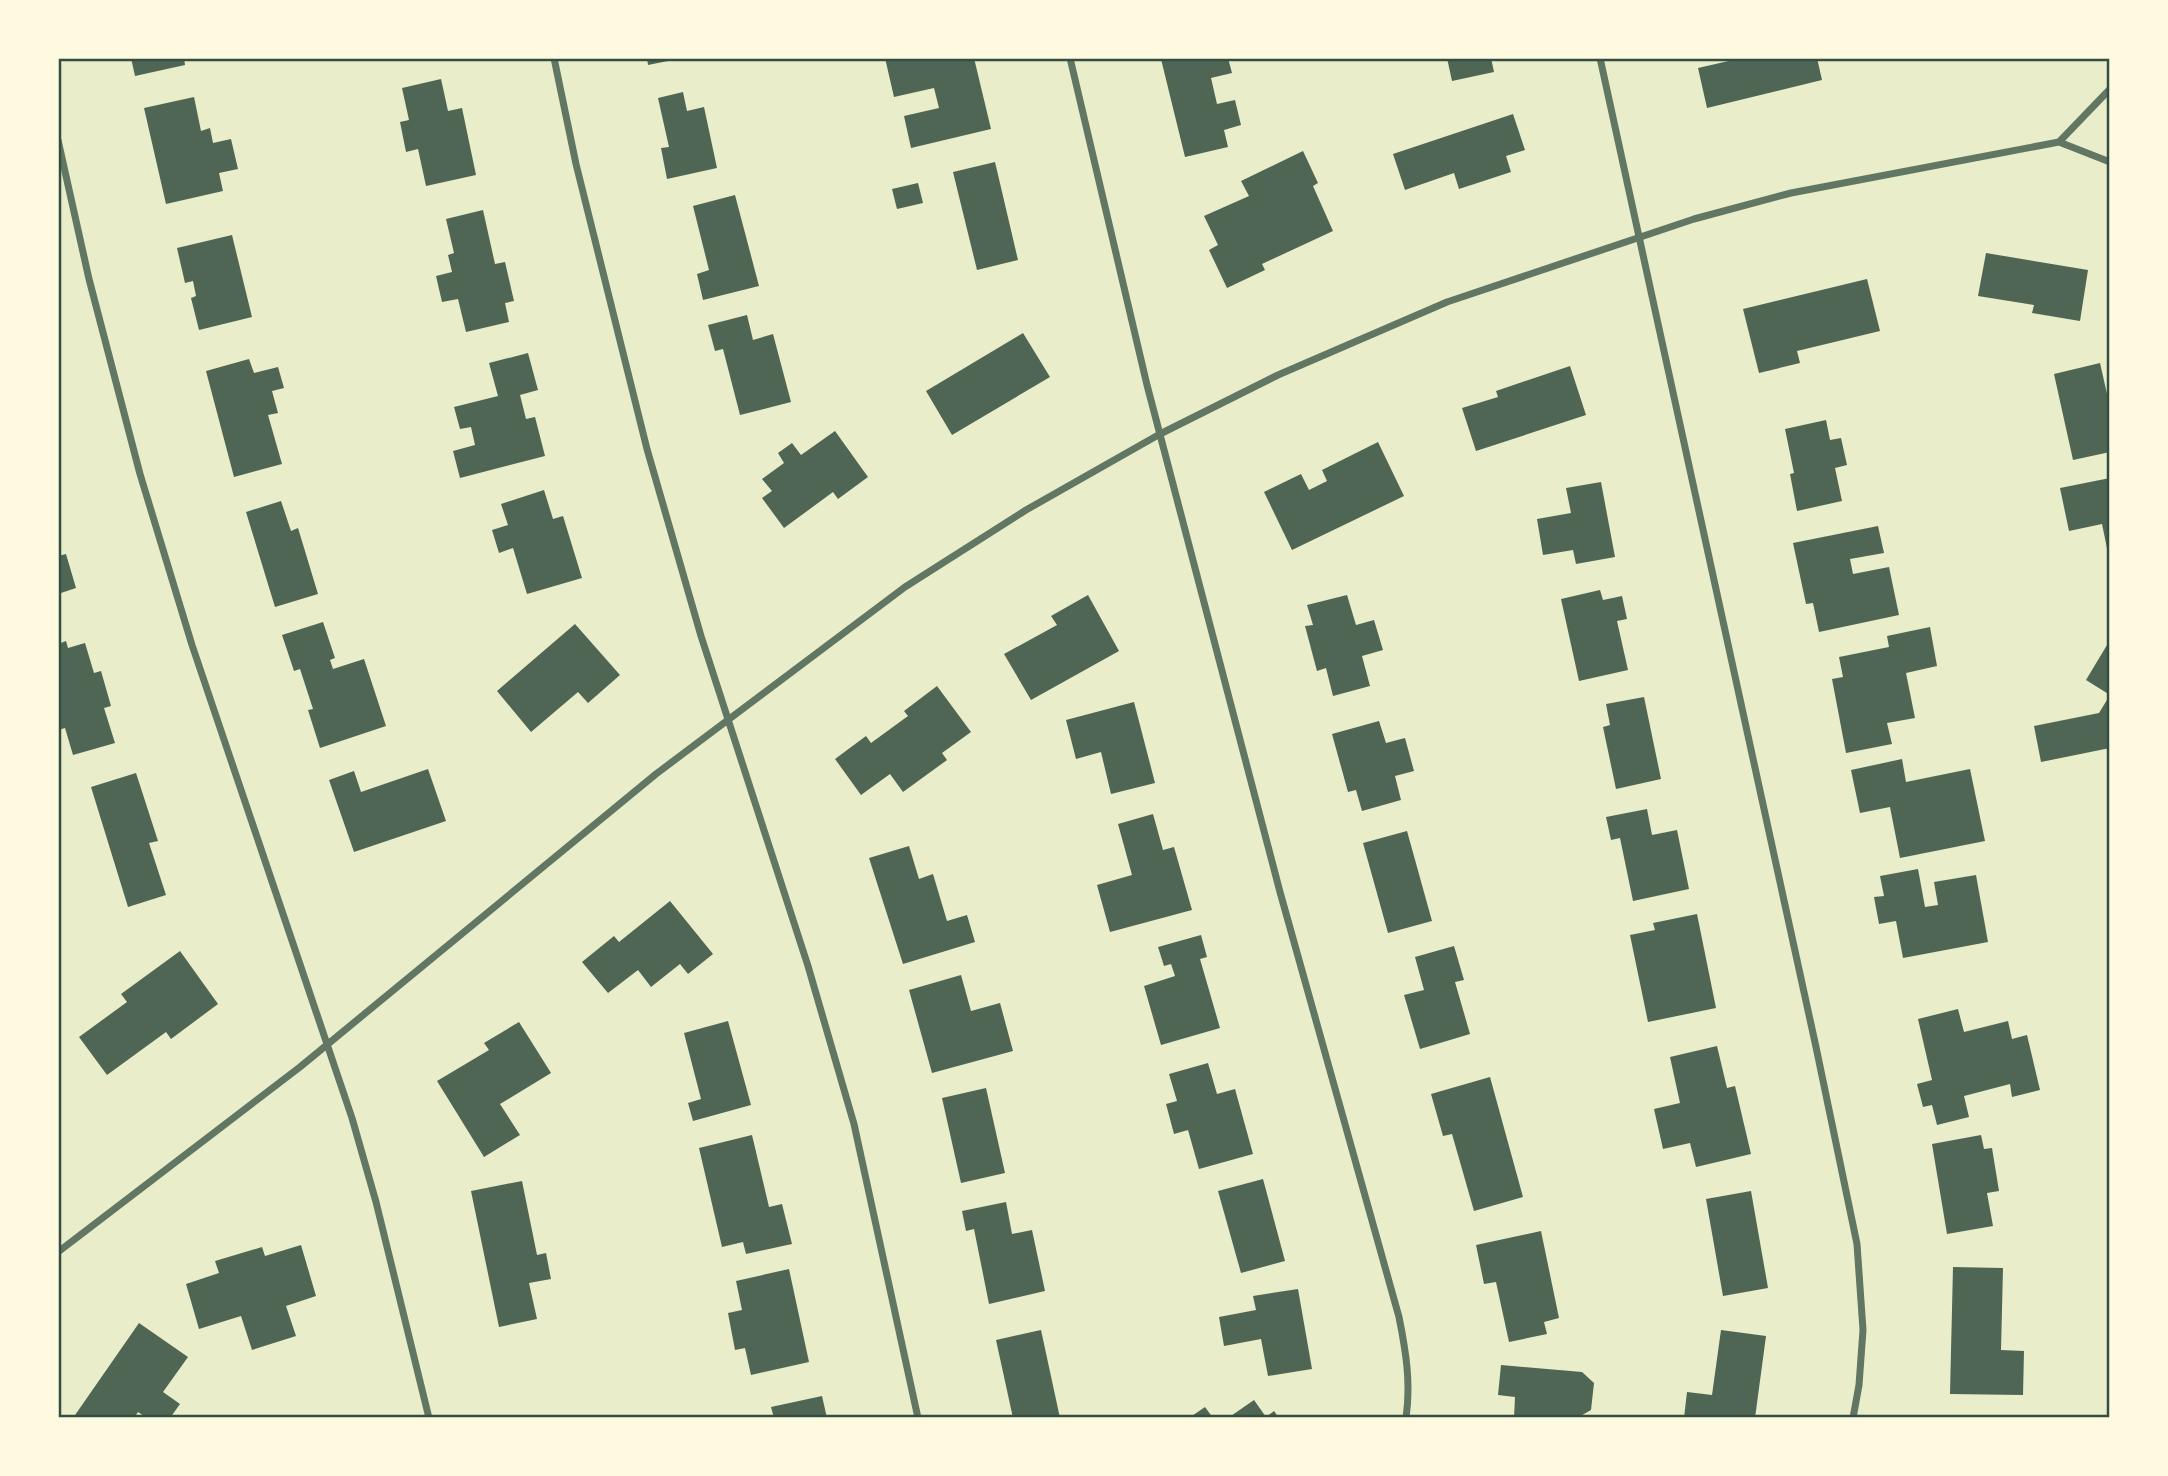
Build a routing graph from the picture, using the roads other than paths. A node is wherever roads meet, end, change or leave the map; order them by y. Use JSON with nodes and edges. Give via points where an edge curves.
{"nodes":[{"id":1,"x":554,"y":58,"type":"edge"},
{"id":2,"x":1070,"y":58,"type":"edge"},
{"id":3,"x":1600,"y":58,"type":"edge"},
{"id":4,"x":2110,"y":89,"type":"edge"},
{"id":5,"x":58,"y":140,"type":"edge"},
{"id":6,"x":2059,"y":142,"type":"junction"},
{"id":7,"x":2110,"y":162,"type":"edge"},
{"id":8,"x":1639,"y":236,"type":"junction"},
{"id":9,"x":1160,"y":434,"type":"junction"},
{"id":10,"x":727,"y":719,"type":"junction"},
{"id":11,"x":327,"y":1044,"type":"junction"},
{"id":12,"x":58,"y":1252,"type":"edge"},
{"id":13,"x":429,"y":1418,"type":"edge"},
{"id":14,"x":918,"y":1418,"type":"edge"},
{"id":15,"x":1406,"y":1418,"type":"edge"},
{"id":16,"x":1853,"y":1418,"type":"edge"}],
"edges":[{"from":1,"to":10,"type":"street","via":[[647,449]]},
{"from":2,"to":9,"type":"street"},
{"from":3,"to":8,"type":"street"},
{"from":4,"to":6,"type":"street"},
{"from":5,"to":11,"type":"street","via":[[144,487],[192,645]]},
{"from":6,"to":7,"type":"street"},
{"from":6,"to":8,"type":"street","via":[[1791,193]]},
{"from":8,"to":9,"type":"street","via":[[1447,302],[1278,375]]},
{"from":8,"to":16,"type":"street","via":[[1857,1244],[1863,1330]]},
{"from":9,"to":10,"type":"street","via":[[1026,510],[905,587]]},
{"from":9,"to":15,"type":"street","via":[[1280,892],[1399,1317],[1409,1365]]},
{"from":10,"to":11,"type":"street"},
{"from":10,"to":14,"type":"street","via":[[808,966],[853,1124]]},
{"from":11,"to":12,"type":"street"},
{"from":11,"to":13,"type":"street","via":[[376,1202]]}]}
